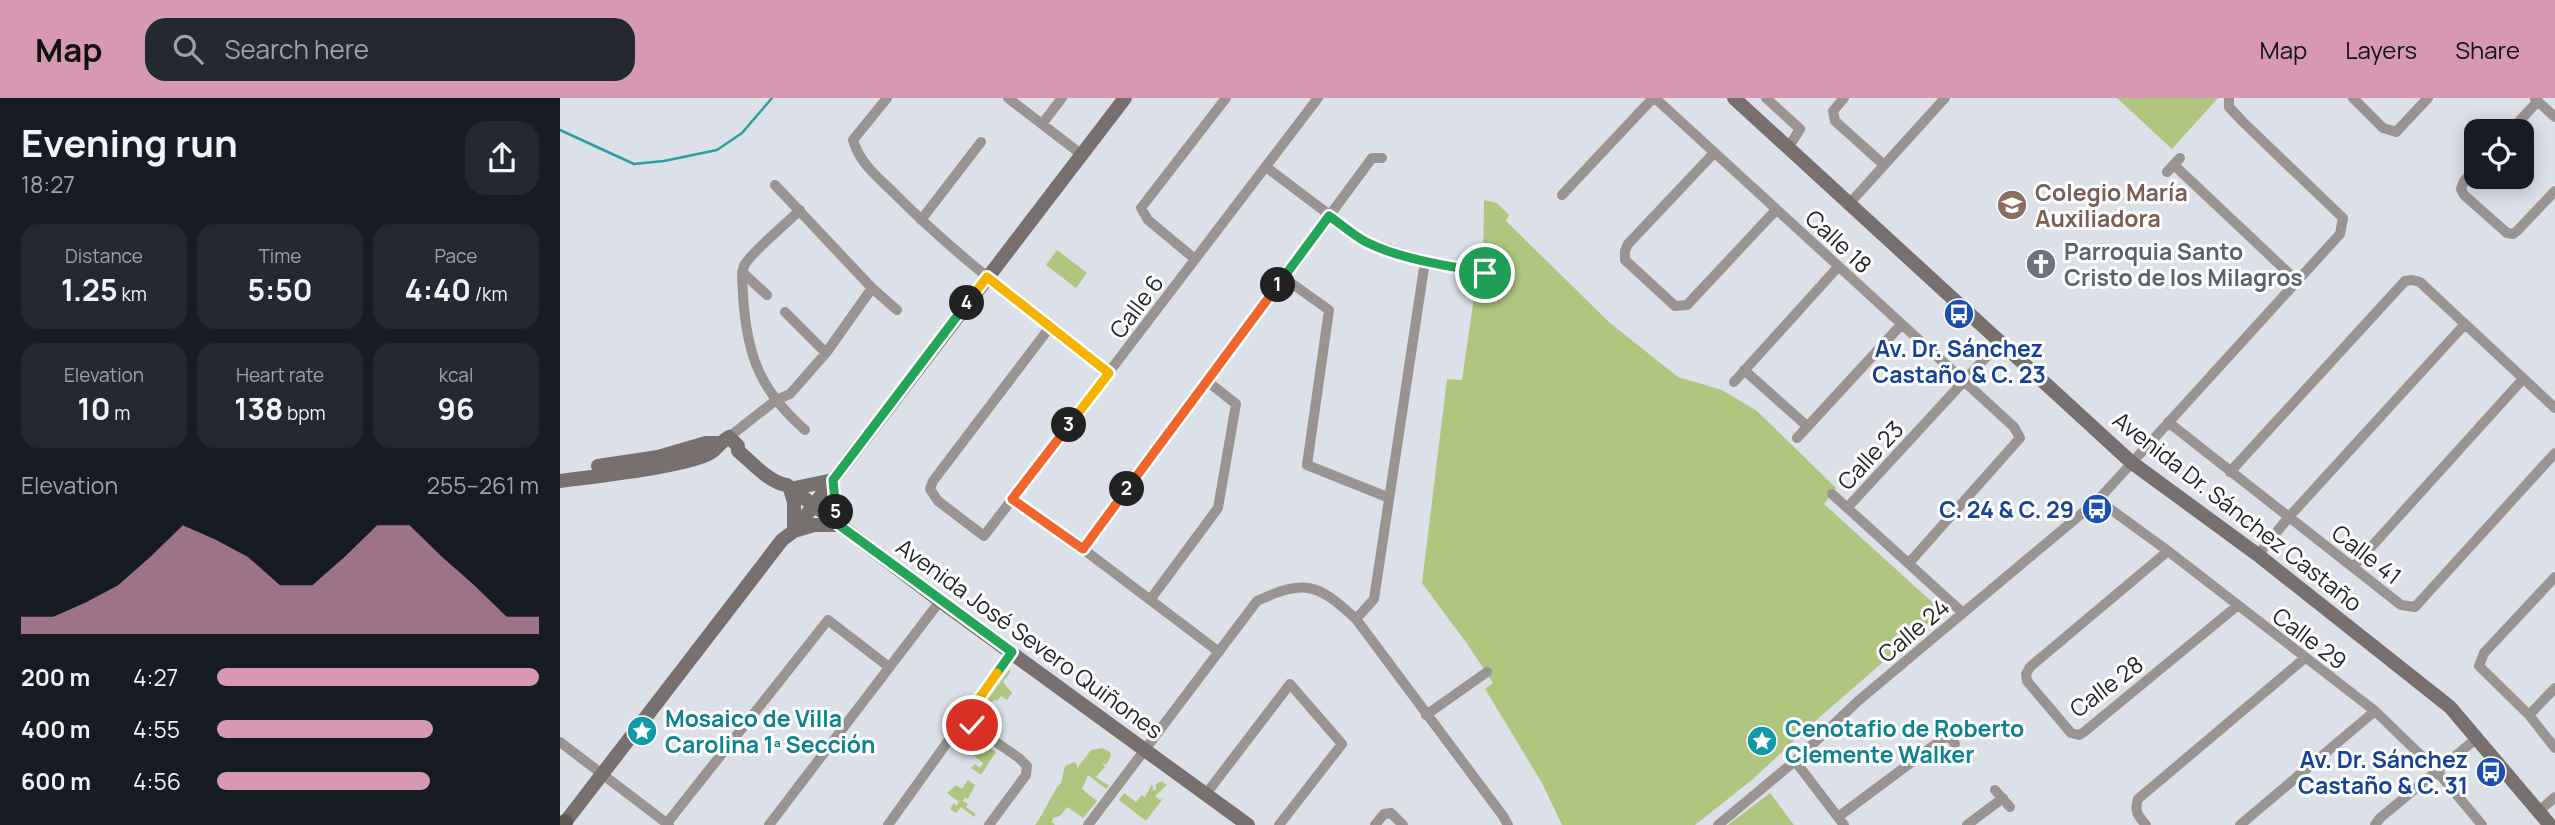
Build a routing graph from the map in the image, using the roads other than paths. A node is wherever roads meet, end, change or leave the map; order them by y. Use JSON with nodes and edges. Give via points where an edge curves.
{"nodes":[{"id":1,"x":887,"y":98,"type":"edge"},
{"id":2,"x":1008,"y":98,"type":"edge"},
{"id":3,"x":1062,"y":98,"type":"edge"},
{"id":4,"x":1125,"y":98,"type":"edge"},
{"id":5,"x":1226,"y":98,"type":"edge"},
{"id":6,"x":1318,"y":98,"type":"edge"},
{"id":7,"x":1654,"y":98,"type":"edge"},
{"id":8,"x":1734,"y":98,"type":"edge"},
{"id":9,"x":1766,"y":98,"type":"edge"},
{"id":10,"x":1844,"y":98,"type":"edge"},
{"id":11,"x":1945,"y":98,"type":"edge"},
{"id":12,"x":2229,"y":98,"type":"edge"},
{"id":13,"x":2353,"y":98,"type":"edge"},
{"id":14,"x":2428,"y":98,"type":"edge"},
{"id":15,"x":2536,"y":100,"type":"edge"},
{"id":16,"x":2555,"y":117,"type":"edge"},
{"id":17,"x":2520,"y":119,"type":"edge"},
{"id":18,"x":1042,"y":124,"type":"junction"},
{"id":19,"x":981,"y":142,"type":"dead end"},
{"id":20,"x":1788,"y":148,"type":"junction"},
{"id":21,"x":1714,"y":153,"type":"junction"},
{"id":22,"x":1081,"y":154,"type":"junction"},
{"id":23,"x":1382,"y":158,"type":"dead end"},
{"id":24,"x":1884,"y":165,"type":"junction"},
{"id":25,"x":2174,"y":165,"type":"dead end"},
{"id":26,"x":1266,"y":167,"type":"junction"},
{"id":27,"x":2464,"y":181,"type":"edge"},
{"id":28,"x":775,"y":185,"type":"dead end"},
{"id":29,"x":2555,"y":191,"type":"edge"},
{"id":30,"x":1562,"y":195,"type":"dead end"},
{"id":31,"x":1849,"y":204,"type":"junction"},
{"id":32,"x":1776,"y":210,"type":"junction"},
{"id":33,"x":800,"y":211,"type":"junction"},
{"id":34,"x":1329,"y":216,"type":"junction"},
{"id":35,"x":921,"y":220,"type":"junction"},
{"id":36,"x":1195,"y":259,"type":"junction"},
{"id":37,"x":1425,"y":261,"type":"junction"},
{"id":38,"x":1838,"y":267,"type":"junction"},
{"id":39,"x":742,"y":272,"type":"junction"},
{"id":40,"x":1485,"y":273,"type":"dead end"},
{"id":41,"x":987,"y":277,"type":"junction"},
{"id":42,"x":1284,"y":278,"type":"junction"},
{"id":43,"x":2297,"y":281,"type":"junction"},
{"id":44,"x":872,"y":288,"type":"junction"},
{"id":45,"x":767,"y":295,"type":"dead end"},
{"id":46,"x":897,"y":310,"type":"dead end"},
{"id":47,"x":785,"y":312,"type":"dead end"},
{"id":48,"x":2465,"y":324,"type":"junction"},
{"id":49,"x":1901,"y":325,"type":"junction"},
{"id":50,"x":1050,"y":327,"type":"junction"},
{"id":51,"x":2000,"y":342,"type":"junction"},
{"id":52,"x":826,"y":353,"type":"junction"},
{"id":53,"x":1744,"y":370,"type":"junction"},
{"id":54,"x":1109,"y":373,"type":"junction"},
{"id":55,"x":2523,"y":379,"type":"junction"},
{"id":56,"x":1965,"y":380,"type":"junction"},
{"id":57,"x":1207,"y":381,"type":"junction"},
{"id":58,"x":1734,"y":382,"type":"dead end"},
{"id":59,"x":776,"y":400,"type":"junction"},
{"id":60,"x":2555,"y":408,"type":"edge"},
{"id":61,"x":2168,"y":422,"type":"junction"},
{"id":62,"x":1811,"y":423,"type":"junction"},
{"id":63,"x":805,"y":430,"type":"dead end"},
{"id":64,"x":1797,"y":438,"type":"dead end"},
{"id":65,"x":729,"y":442,"type":"junction"},
{"id":66,"x":2555,"y":453,"type":"edge"},
{"id":67,"x":2131,"y":462,"type":"junction"},
{"id":68,"x":560,"y":471,"type":"edge"},
{"id":69,"x":2230,"y":472,"type":"junction"},
{"id":70,"x":579,"y":473,"type":"junction"},
{"id":71,"x":833,"y":480,"type":"junction"},
{"id":72,"x":560,"y":481,"type":"edge"},
{"id":73,"x":789,"y":487,"type":"junction"},
{"id":74,"x":1832,"y":494,"type":"dead end"},
{"id":75,"x":1387,"y":497,"type":"junction"},
{"id":76,"x":1012,"y":499,"type":"junction"},
{"id":77,"x":2098,"y":500,"type":"junction"},
{"id":78,"x":814,"y":506,"type":"junction"},
{"id":79,"x":1848,"y":507,"type":"junction"},
{"id":80,"x":2288,"y":518,"type":"junction"},
{"id":81,"x":839,"y":525,"type":"junction"},
{"id":82,"x":792,"y":534,"type":"junction"},
{"id":83,"x":1083,"y":549,"type":"junction"},
{"id":84,"x":2168,"y":551,"type":"junction"},
{"id":85,"x":2259,"y":555,"type":"junction"},
{"id":86,"x":1909,"y":563,"type":"junction"},
{"id":87,"x":2353,"y":567,"type":"junction"},
{"id":88,"x":2555,"y":577,"type":"edge"},
{"id":89,"x":1150,"y":600,"type":"junction"},
{"id":90,"x":940,"y":601,"type":"junction"},
{"id":91,"x":2237,"y":606,"type":"junction"},
{"id":92,"x":1963,"y":614,"type":"junction"},
{"id":93,"x":1356,"y":619,"type":"junction"},
{"id":94,"x":1012,"y":652,"type":"junction"},
{"id":95,"x":1219,"y":652,"type":"junction"},
{"id":96,"x":2305,"y":658,"type":"junction"},
{"id":97,"x":889,"y":667,"type":"junction"},
{"id":98,"x":1487,"y":672,"type":"dead end"},
{"id":99,"x":2555,"y":688,"type":"edge"},
{"id":100,"x":2375,"y":711,"type":"junction"},
{"id":101,"x":1426,"y":715,"type":"junction"},
{"id":102,"x":2529,"y":715,"type":"junction"},
{"id":103,"x":964,"y":720,"type":"junction"},
{"id":104,"x":1949,"y":735,"type":"dead end"},
{"id":105,"x":2477,"y":738,"type":"junction"},
{"id":106,"x":560,"y":742,"type":"edge"},
{"id":107,"x":2555,"y":748,"type":"edge"},
{"id":108,"x":1146,"y":751,"type":"junction"},
{"id":109,"x":1795,"y":761,"type":"junction"},
{"id":110,"x":2437,"y":770,"type":"junction"},
{"id":111,"x":606,"y":777,"type":"junction"},
{"id":112,"x":1206,"y":794,"type":"junction"},
{"id":113,"x":2555,"y":797,"type":"edge"},
{"id":114,"x":2010,"y":807,"type":"dead end"},
{"id":115,"x":2538,"y":812,"type":"junction"},
{"id":116,"x":1841,"y":821,"type":"edge"},
{"id":117,"x":566,"y":824,"type":"edge"},
{"id":118,"x":668,"y":824,"type":"edge"},
{"id":119,"x":769,"y":825,"type":"edge"},
{"id":120,"x":888,"y":825,"type":"edge"},
{"id":121,"x":989,"y":825,"type":"edge"},
{"id":122,"x":1088,"y":825,"type":"edge"},
{"id":123,"x":1248,"y":825,"type":"edge"},
{"id":124,"x":1279,"y":825,"type":"edge"},
{"id":125,"x":1375,"y":825,"type":"edge"},
{"id":126,"x":1403,"y":825,"type":"edge"},
{"id":127,"x":1508,"y":825,"type":"edge"},
{"id":128,"x":1718,"y":825,"type":"edge"},
{"id":129,"x":1967,"y":825,"type":"edge"},
{"id":130,"x":2146,"y":825,"type":"edge"},
{"id":131,"x":2240,"y":825,"type":"edge"},
{"id":132,"x":2375,"y":825,"type":"edge"},
{"id":133,"x":2482,"y":825,"type":"edge"},
{"id":134,"x":2550,"y":825,"type":"edge"}],
"edges":[{"from":1,"to":35,"type":"street","via":[[853,140],[858,157]]},
{"from":2,"to":18,"type":"street"},
{"from":3,"to":18,"type":"street"},
{"from":4,"to":22,"type":"street"},
{"from":5,"to":36,"type":"street","via":[[1141,208],[1148,220]]},
{"from":6,"to":26,"type":"street","name":"Calle 6"},
{"from":7,"to":21,"type":"street","name":"Calle 18"},
{"from":7,"to":30,"type":"street"},
{"from":8,"to":20,"type":"street","name":"Avenida Dr. Sánchez Castaño"},
{"from":9,"to":20,"type":"street","via":[[1800,129]]},
{"from":10,"to":24,"type":"street","via":[[1833,111],[1835,121]]},
{"from":11,"to":24,"type":"street"},
{"from":12,"to":43,"type":"street","name":"Calle 24","via":[[2229,107],[2243,122],[2343,218],[2340,234]]},
{"from":13,"to":14,"type":"street","via":[[2383,128],[2396,132]]},
{"from":15,"to":16,"type":"street"},
{"from":15,"to":17,"type":"street"},
{"from":18,"to":22,"type":"street"},
{"from":19,"to":35,"type":"street"},
{"from":20,"to":31,"type":"street","name":"Avenida Dr. Sánchez Castaño"},
{"from":21,"to":32,"type":"street","name":"Calle 18"},
{"from":21,"to":32,"type":"street","via":[[1625,251],[1625,260],[1675,306],[1687,305]]},
{"from":22,"to":41,"type":"street"},
{"from":23,"to":34,"type":"street","via":[[1372,158]]},
{"from":24,"to":31,"type":"street"},
{"from":25,"to":43,"type":"street"},
{"from":26,"to":34,"type":"street"},
{"from":26,"to":36,"type":"street","name":"Calle 6"},
{"from":27,"to":29,"type":"street","via":[[2464,195],[2513,234]]},
{"from":28,"to":33,"type":"street"},
{"from":31,"to":51,"type":"street","name":"Avenida Dr. Sánchez Castaño"},
{"from":32,"to":38,"type":"street","name":"Calle 18"},
{"from":33,"to":39,"type":"street"},
{"from":33,"to":44,"type":"street"},
{"from":34,"to":37,"type":"street","via":[[1364,241]]},
{"from":34,"to":42,"type":"street"},
{"from":35,"to":41,"type":"street"},
{"from":36,"to":54,"type":"street","name":"Calle 6"},
{"from":37,"to":40,"type":"street"},
{"from":37,"to":75,"type":"street"},
{"from":38,"to":49,"type":"street","name":"Calle 18"},
{"from":38,"to":53,"type":"street"},
{"from":39,"to":45,"type":"street"},
{"from":39,"to":59,"type":"street","via":[[751,352]]},
{"from":41,"to":50,"type":"street"},
{"from":41,"to":71,"type":"street"},
{"from":42,"to":57,"type":"street"},
{"from":42,"to":75,"type":"street","via":[[1329,310],[1307,465]]},
{"from":43,"to":61,"type":"street","name":"Calle 24"},
{"from":44,"to":46,"type":"street"},
{"from":44,"to":52,"type":"street"},
{"from":47,"to":52,"type":"street"},
{"from":48,"to":55,"type":"street"},
{"from":48,"to":69,"type":"street","via":[[2420,282],[2405,281]]},
{"from":48,"to":80,"type":"street"},
{"from":49,"to":56,"type":"street","name":"Calle 18"},
{"from":49,"to":62,"type":"street"},
{"from":50,"to":54,"type":"street"},
{"from":50,"to":76,"type":"street","name":"Calle 6","via":[[930,489],[938,501],[984,536]]},
{"from":51,"to":56,"type":"street","name":"Calle 23"},
{"from":51,"to":67,"type":"street","name":"Avenida Dr. Sánchez Castaño"},
{"from":52,"to":59,"type":"street","via":[[790,394]]},
{"from":53,"to":58,"type":"street"},
{"from":53,"to":62,"type":"street"},
{"from":54,"to":76,"type":"street","name":"Calle 6"},
{"from":55,"to":60,"type":"street"},
{"from":55,"to":87,"type":"street"},
{"from":56,"to":79,"type":"street","name":"Calle 23"},
{"from":56,"to":86,"type":"street","name":"Calle 18","via":[[2020,438]]},
{"from":57,"to":83,"type":"street"},
{"from":57,"to":89,"type":"street","via":[[1236,404],[1218,508]]},
{"from":59,"to":63,"type":"street"},
{"from":59,"to":65,"type":"street"},
{"from":61,"to":67,"type":"street","name":"Calle 24"},
{"from":61,"to":69,"type":"street","name":"Calle 41"},
{"from":62,"to":64,"type":"street"},
{"from":65,"to":70,"type":"street","via":[[706,443],[639,464]]},
{"from":65,"to":73,"type":"street","name":"Avenida José Severo Quiñones","via":[[745,444],[773,473],[786,479]]},
{"from":66,"to":87,"type":"street","name":"Calle 41","via":[[2415,607],[2401,605]]},
{"from":67,"to":77,"type":"street","name":"Calle 24"},
{"from":67,"to":85,"type":"street","name":"Avenida Dr. Sánchez Castaño"},
{"from":68,"to":70,"type":"street"},
{"from":69,"to":80,"type":"street","name":"Calle 41"},
{"from":70,"to":72,"type":"street"},
{"from":71,"to":73,"type":"street"},
{"from":71,"to":78,"type":"street"},
{"from":71,"to":81,"type":"street"},
{"from":73,"to":78,"type":"street","name":"Avenida José Severo Quiñones"},
{"from":73,"to":82,"type":"street","via":[[794,502]]},
{"from":74,"to":79,"type":"street"},
{"from":75,"to":93,"type":"street","via":[[1374,600]]},
{"from":76,"to":83,"type":"street"},
{"from":77,"to":84,"type":"street","name":"Calle 29"},
{"from":77,"to":92,"type":"street","name":"Calle 24"},
{"from":78,"to":81,"type":"street","name":"Avenida José Severo Quiñones"},
{"from":78,"to":82,"type":"street"},
{"from":79,"to":86,"type":"street","name":"Calle 23"},
{"from":80,"to":85,"type":"street"},
{"from":80,"to":87,"type":"street","name":"Calle 41"},
{"from":81,"to":82,"type":"street","via":[[814,525]]},
{"from":81,"to":90,"type":"street","name":"Avenida José Severo Quiñones"},
{"from":82,"to":111,"type":"street","via":[[782,541]]},
{"from":83,"to":89,"type":"street"},
{"from":84,"to":91,"type":"street","name":"Calle 29"},
{"from":84,"to":91,"type":"street","name":"Calle 28","via":[[2029,667],[2027,681],[2071,733],[2084,732]]},
{"from":85,"to":105,"type":"street","name":"Avenida Dr. Sánchez Castaño","via":[[2440,699]]},
{"from":86,"to":92,"type":"street","name":"Calle 23"},
{"from":88,"to":102,"type":"street","via":[[2484,653],[2479,666]]},
{"from":89,"to":95,"type":"street"},
{"from":90,"to":94,"type":"street","name":"Avenida José Severo Quiñones"},
{"from":90,"to":97,"type":"street"},
{"from":91,"to":96,"type":"street","name":"Calle 29"},
{"from":92,"to":109,"type":"street","name":"Calle 24","via":[[1858,701]]},
{"from":93,"to":95,"type":"street","via":[[1329,594],[1297,586],[1279,590],[1257,601]]},
{"from":93,"to":101,"type":"street"},
{"from":94,"to":103,"type":"street"},
{"from":94,"to":108,"type":"street","name":"Avenida José Severo Quiñones"},
{"from":95,"to":108,"type":"street"},
{"from":96,"to":100,"type":"street","name":"Calle 29"},
{"from":96,"to":130,"type":"street","via":[[2138,799],[2137,814]]},
{"from":97,"to":118,"type":"street","via":[[828,620]]},
{"from":97,"to":119,"type":"street"},
{"from":98,"to":101,"type":"street"},
{"from":99,"to":102,"type":"street"},
{"from":100,"to":110,"type":"street","name":"Calle 29"},
{"from":100,"to":131,"type":"street"},
{"from":101,"to":127,"type":"street"},
{"from":102,"to":107,"type":"street"},
{"from":103,"to":120,"type":"street"},
{"from":103,"to":121,"type":"street","via":[[1027,766],[1026,775]]},
{"from":104,"to":116,"type":"street"},
{"from":105,"to":110,"type":"street"},
{"from":105,"to":115,"type":"street","name":"Avenida Dr. Sánchez Castaño"},
{"from":106,"to":111,"type":"street"},
{"from":108,"to":112,"type":"street","name":"Avenida José Severo Quiñones"},
{"from":108,"to":122,"type":"street"},
{"from":109,"to":116,"type":"street"},
{"from":109,"to":128,"type":"street","name":"Calle 24"},
{"from":110,"to":132,"type":"street"},
{"from":110,"to":133,"type":"street","name":"Calle 29"},
{"from":111,"to":117,"type":"street"},
{"from":111,"to":118,"type":"street"},
{"from":112,"to":123,"type":"street","name":"Avenida José Severo Quiñones"},
{"from":112,"to":124,"type":"street","via":[[1290,684],[1342,744]]},
{"from":113,"to":115,"type":"street"},
{"from":114,"to":129,"type":"street","via":[[1999,794]]},
{"from":115,"to":134,"type":"street","name":"Avenida Dr. Sánchez Castaño"},
{"from":125,"to":126,"type":"street","via":[[1391,813]]}]}
